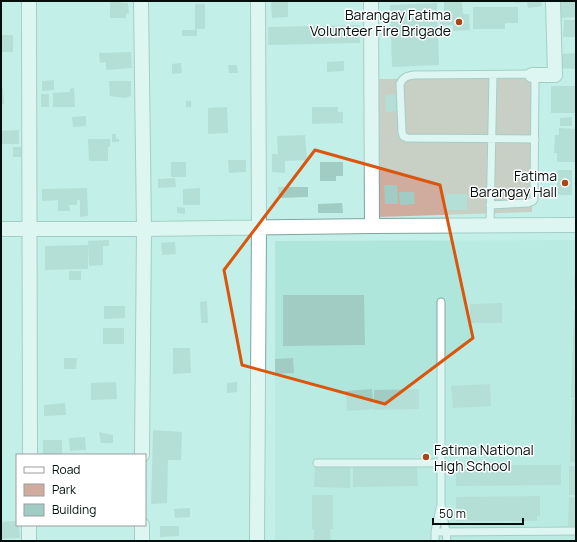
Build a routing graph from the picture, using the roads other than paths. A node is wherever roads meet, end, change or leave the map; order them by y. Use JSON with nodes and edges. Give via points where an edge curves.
{"nodes":[{"id":1,"x":29,"y":1,"type":"edge"},
{"id":2,"x":141,"y":1,"type":"edge"},
{"id":3,"x":258,"y":1,"type":"edge"},
{"id":4,"x":371,"y":1,"type":"edge"},
{"id":5,"x":553,"y":1,"type":"edge"},
{"id":6,"x":493,"y":74,"type":"junction"},
{"id":7,"x":532,"y":75,"type":"junction"},
{"id":8,"x":491,"y":138,"type":"junction"},
{"id":9,"x":535,"y":139,"type":"junction"},
{"id":10,"x":490,"y":205,"type":"junction"},
{"id":11,"x":576,"y":225,"type":"edge"},
{"id":12,"x":372,"y":226,"type":"junction"},
{"id":13,"x":490,"y":226,"type":"junction"},
{"id":14,"x":259,"y":227,"type":"junction"},
{"id":15,"x":1,"y":229,"type":"edge"},
{"id":16,"x":30,"y":229,"type":"junction"},
{"id":17,"x":144,"y":229,"type":"junction"},
{"id":18,"x":441,"y":302,"type":"dead end"},
{"id":19,"x":30,"y":454,"type":"edge"},
{"id":20,"x":142,"y":454,"type":"edge"},
{"id":21,"x":317,"y":463,"type":"dead end"},
{"id":22,"x":440,"y":463,"type":"junction"},
{"id":23,"x":441,"y":504,"type":"junction"},
{"id":24,"x":29,"y":526,"type":"edge"},
{"id":25,"x":142,"y":526,"type":"edge"},
{"id":26,"x":576,"y":531,"type":"edge"},
{"id":27,"x":435,"y":532,"type":"junction"},
{"id":28,"x":446,"y":532,"type":"junction"},
{"id":29,"x":29,"y":541,"type":"edge"},
{"id":30,"x":142,"y":541,"type":"edge"},
{"id":31,"x":257,"y":541,"type":"edge"},
{"id":32,"x":435,"y":541,"type":"edge"},
{"id":33,"x":447,"y":541,"type":"edge"}],
"edges":[{"from":1,"to":16,"type":"street"},
{"from":2,"to":17,"type":"street"},
{"from":3,"to":14,"type":"street"},
{"from":4,"to":12,"type":"street"},
{"from":5,"to":7,"type":"street","via":[[556,75]]},
{"from":6,"to":7,"type":"lane"},
{"from":6,"to":8,"type":"lane"},
{"from":6,"to":8,"type":"lane","via":[[414,75],[403,79],[400,84],[402,132],[406,138]]},
{"from":7,"to":9,"type":"lane","via":[[535,81]]},
{"from":8,"to":9,"type":"lane"},
{"from":8,"to":10,"type":"lane"},
{"from":9,"to":10,"type":"lane","via":[[533,201],[528,204]]},
{"from":10,"to":13,"type":"lane"},
{"from":11,"to":13,"type":"street"},
{"from":12,"to":13,"type":"street"},
{"from":12,"to":14,"type":"street"},
{"from":14,"to":17,"type":"street"},
{"from":14,"to":31,"type":"street"},
{"from":15,"to":16,"type":"street"},
{"from":16,"to":17,"type":"street"},
{"from":16,"to":19,"type":"street"},
{"from":17,"to":20,"type":"street"},
{"from":18,"to":22,"type":"lane"},
{"from":21,"to":22,"type":"lane"},
{"from":22,"to":23,"type":"lane"},
{"from":23,"to":27,"type":"lane"},
{"from":23,"to":28,"type":"lane"},
{"from":24,"to":29,"type":"street"},
{"from":25,"to":30,"type":"street"},
{"from":26,"to":28,"type":"lane"},
{"from":27,"to":28,"type":"lane"},
{"from":27,"to":32,"type":"lane"},
{"from":28,"to":33,"type":"lane"}]}
